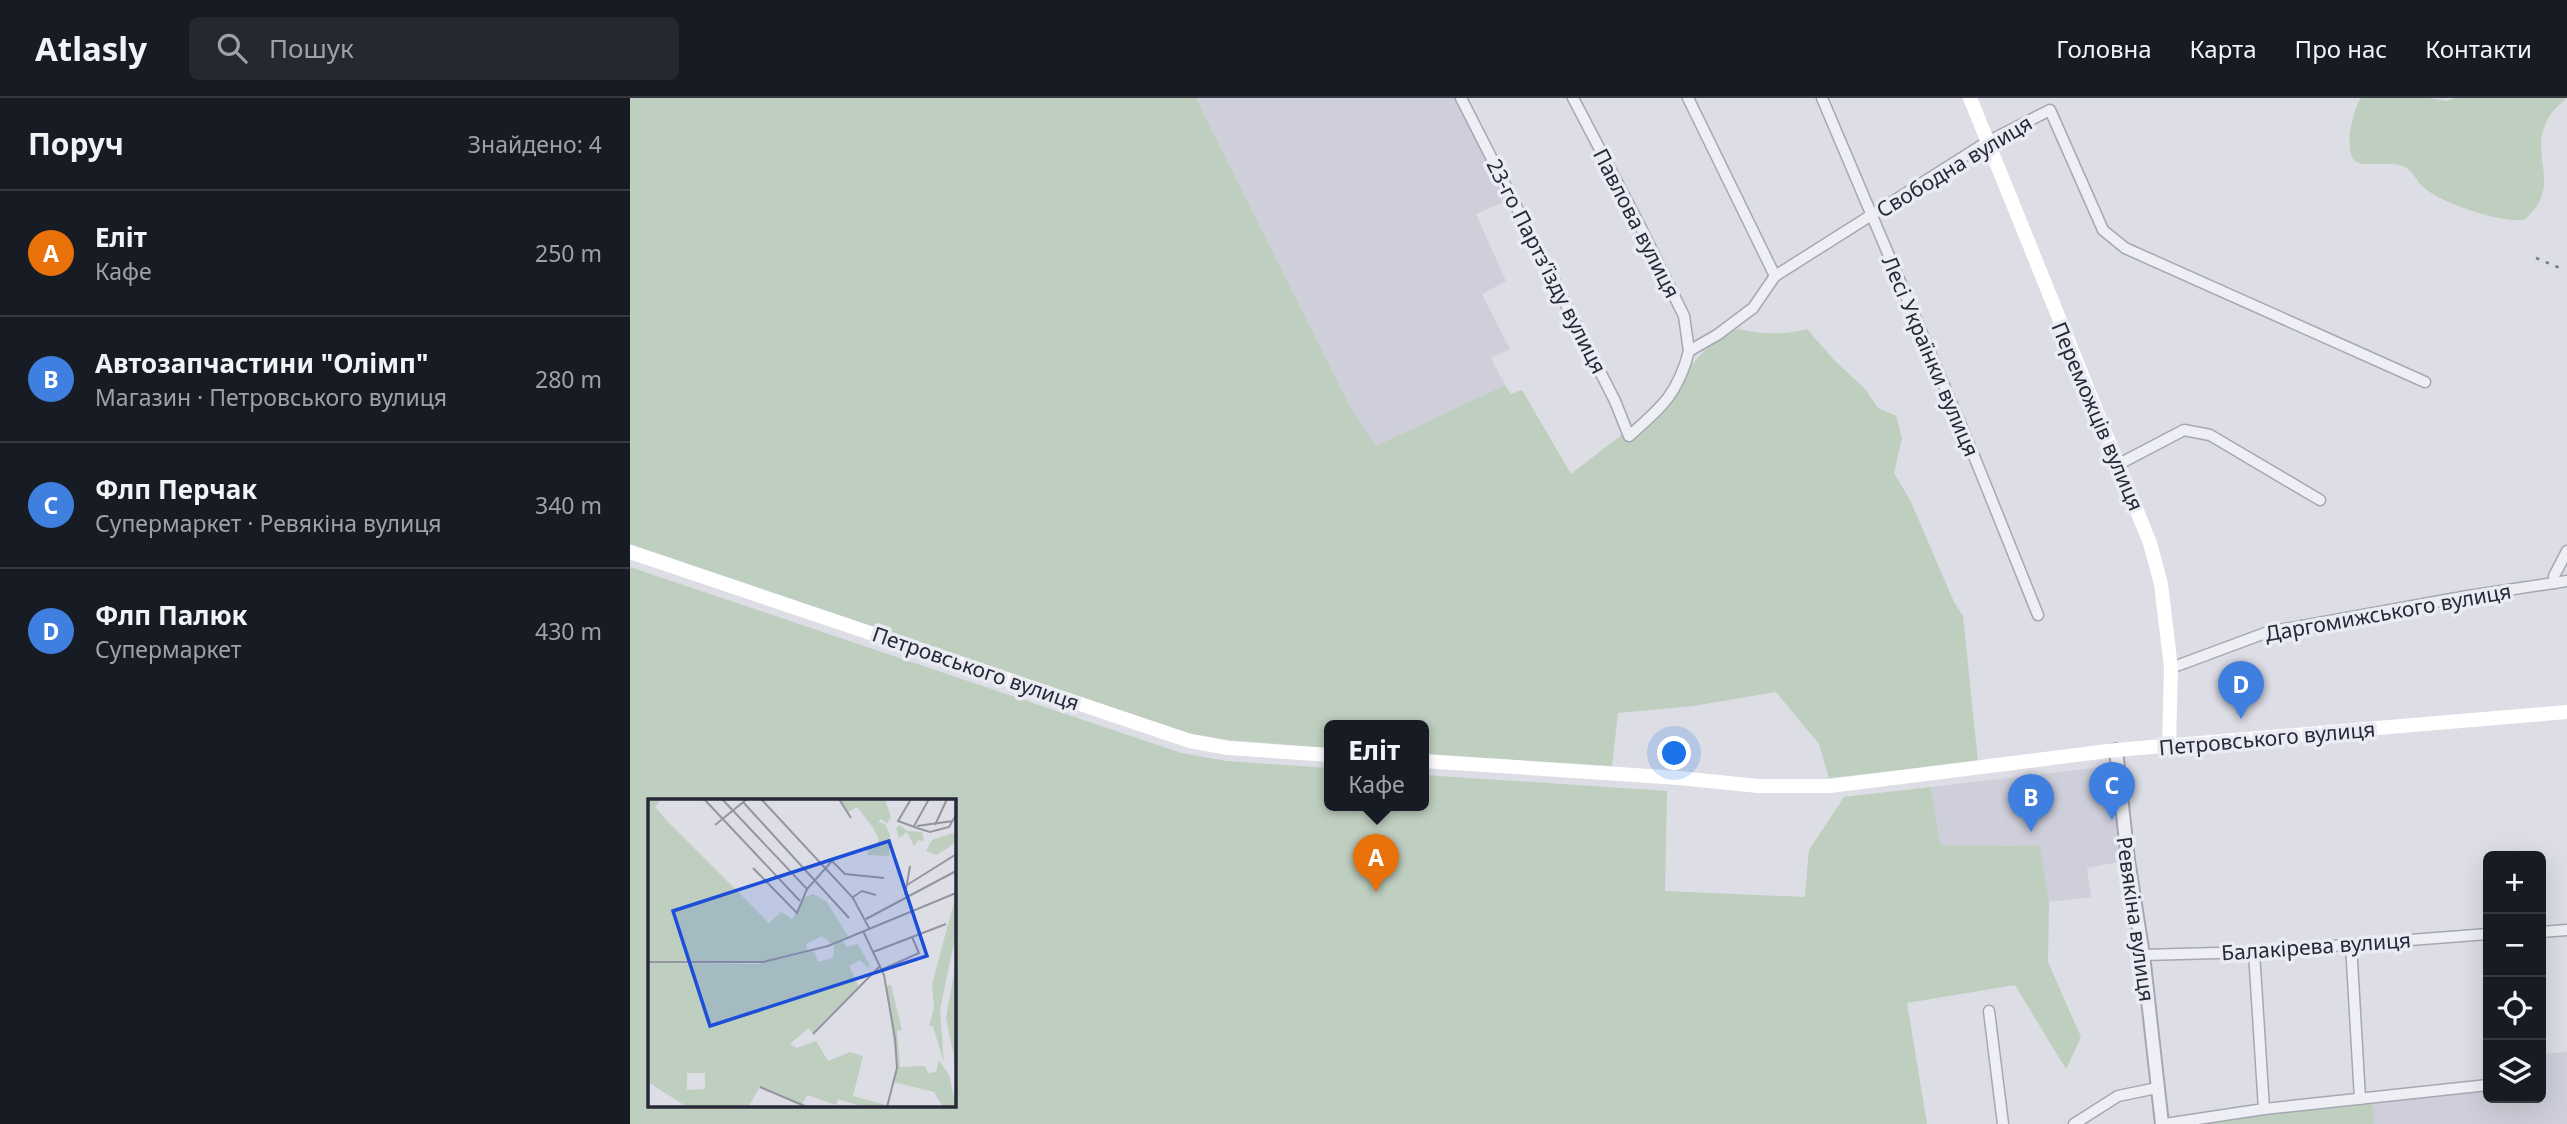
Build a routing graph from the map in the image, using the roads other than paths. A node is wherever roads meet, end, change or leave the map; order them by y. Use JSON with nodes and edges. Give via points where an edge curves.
{"nodes":[{"id":1,"x":1461,"y":98,"type":"edge"},
{"id":2,"x":1573,"y":98,"type":"edge"},
{"id":3,"x":1688,"y":98,"type":"edge"},
{"id":4,"x":1822,"y":98,"type":"edge"},
{"id":5,"x":1970,"y":98,"type":"edge"},
{"id":6,"x":1987,"y":142,"type":"junction"},
{"id":7,"x":1872,"y":215,"type":"junction"},
{"id":8,"x":1776,"y":276,"type":"junction"},
{"id":9,"x":1689,"y":351,"type":"junction"},
{"id":10,"x":2425,"y":382,"type":"dead end"},
{"id":11,"x":2119,"y":464,"type":"junction"},
{"id":12,"x":2320,"y":500,"type":"dead end"},
{"id":13,"x":2567,"y":551,"type":"edge"},
{"id":14,"x":630,"y":552,"type":"edge"},
{"id":15,"x":2567,"y":581,"type":"edge"},
{"id":16,"x":2554,"y":583,"type":"junction"},
{"id":17,"x":2038,"y":615,"type":"dead end"},
{"id":18,"x":2171,"y":668,"type":"junction"},
{"id":19,"x":2567,"y":712,"type":"edge"},
{"id":20,"x":2169,"y":747,"type":"junction"},
{"id":21,"x":2116,"y":750,"type":"junction"},
{"id":22,"x":1324,"y":755,"type":"edge"},
{"id":23,"x":1429,"y":761,"type":"edge"},
{"id":24,"x":2567,"y":930,"type":"edge"},
{"id":25,"x":2546,"y":932,"type":"edge"},
{"id":26,"x":2483,"y":934,"type":"edge"},
{"id":27,"x":2351,"y":944,"type":"junction"},
{"id":28,"x":2254,"y":952,"type":"junction"},
{"id":29,"x":2143,"y":955,"type":"junction"},
{"id":30,"x":1989,"y":1011,"type":"dead end"},
{"id":31,"x":2483,"y":1086,"type":"edge"},
{"id":32,"x":2157,"y":1088,"type":"junction"},
{"id":33,"x":2360,"y":1099,"type":"junction"},
{"id":34,"x":2264,"y":1109,"type":"junction"},
{"id":35,"x":2003,"y":1124,"type":"edge"},
{"id":36,"x":2074,"y":1124,"type":"edge"},
{"id":37,"x":2164,"y":1124,"type":"edge"}],
"edges":[{"from":1,"to":9,"type":"street","name":"23-го Партз’їзду вулиця","via":[[1629,436],[1663,407],[1682,376]]},
{"from":2,"to":9,"type":"street","name":"Павлова вулиця","via":[[1684,316]]},
{"from":3,"to":8,"type":"street"},
{"from":4,"to":7,"type":"street","name":"Лесі Українки вулиця"},
{"from":5,"to":6,"type":"main road","name":"Переможців вулиця"},
{"from":6,"to":7,"type":"street","name":"Свободна вулиця"},
{"from":6,"to":10,"type":"street","name":"Свободна вулиця","via":[[2050,110],[2103,230],[2125,248]]},
{"from":6,"to":11,"type":"main road","name":"Переможців вулиця"},
{"from":7,"to":8,"type":"street","name":"Свободна вулиця"},
{"from":7,"to":17,"type":"street","name":"Лесі Українки вулиця"},
{"from":8,"to":9,"type":"street","name":"Свободна вулиця","via":[[1753,308]]},
{"from":11,"to":12,"type":"street","via":[[2184,430],[2210,435]]},
{"from":11,"to":18,"type":"main road","name":"Переможців вулиця","via":[[2161,583]]},
{"from":13,"to":16,"type":"street"},
{"from":14,"to":22,"type":"main road","name":"Петровського вулиця","via":[[1190,741]]},
{"from":15,"to":16,"type":"street","name":"Даргомижського вулиця"},
{"from":16,"to":18,"type":"street","name":"Даргомижського вулиця","via":[[2268,632]]},
{"from":18,"to":20,"type":"main road","name":"Переможців вулиця"},
{"from":19,"to":20,"type":"main road","name":"Петровського вулиця"},
{"from":20,"to":21,"type":"main road","name":"Петровського вулиця"},
{"from":21,"to":23,"type":"main road","name":"Петровського вулиця","via":[[1856,784],[1790,787]]},
{"from":21,"to":29,"type":"street","name":"Ревякіна вулиця"},
{"from":24,"to":25,"type":"street"},
{"from":26,"to":27,"type":"street","name":"Балакірева вулиця"},
{"from":27,"to":28,"type":"street","name":"Балакірева вулиця"},
{"from":27,"to":33,"type":"street"},
{"from":28,"to":29,"type":"street","name":"Балакірева вулиця"},
{"from":28,"to":34,"type":"street"},
{"from":29,"to":32,"type":"street","name":"Ревякіна вулиця"},
{"from":30,"to":35,"type":"street"},
{"from":31,"to":33,"type":"street"},
{"from":32,"to":36,"type":"street","via":[[2118,1096]]},
{"from":32,"to":37,"type":"street","name":"Ревякіна вулиця"},
{"from":33,"to":34,"type":"street"},
{"from":34,"to":37,"type":"street"}]}
